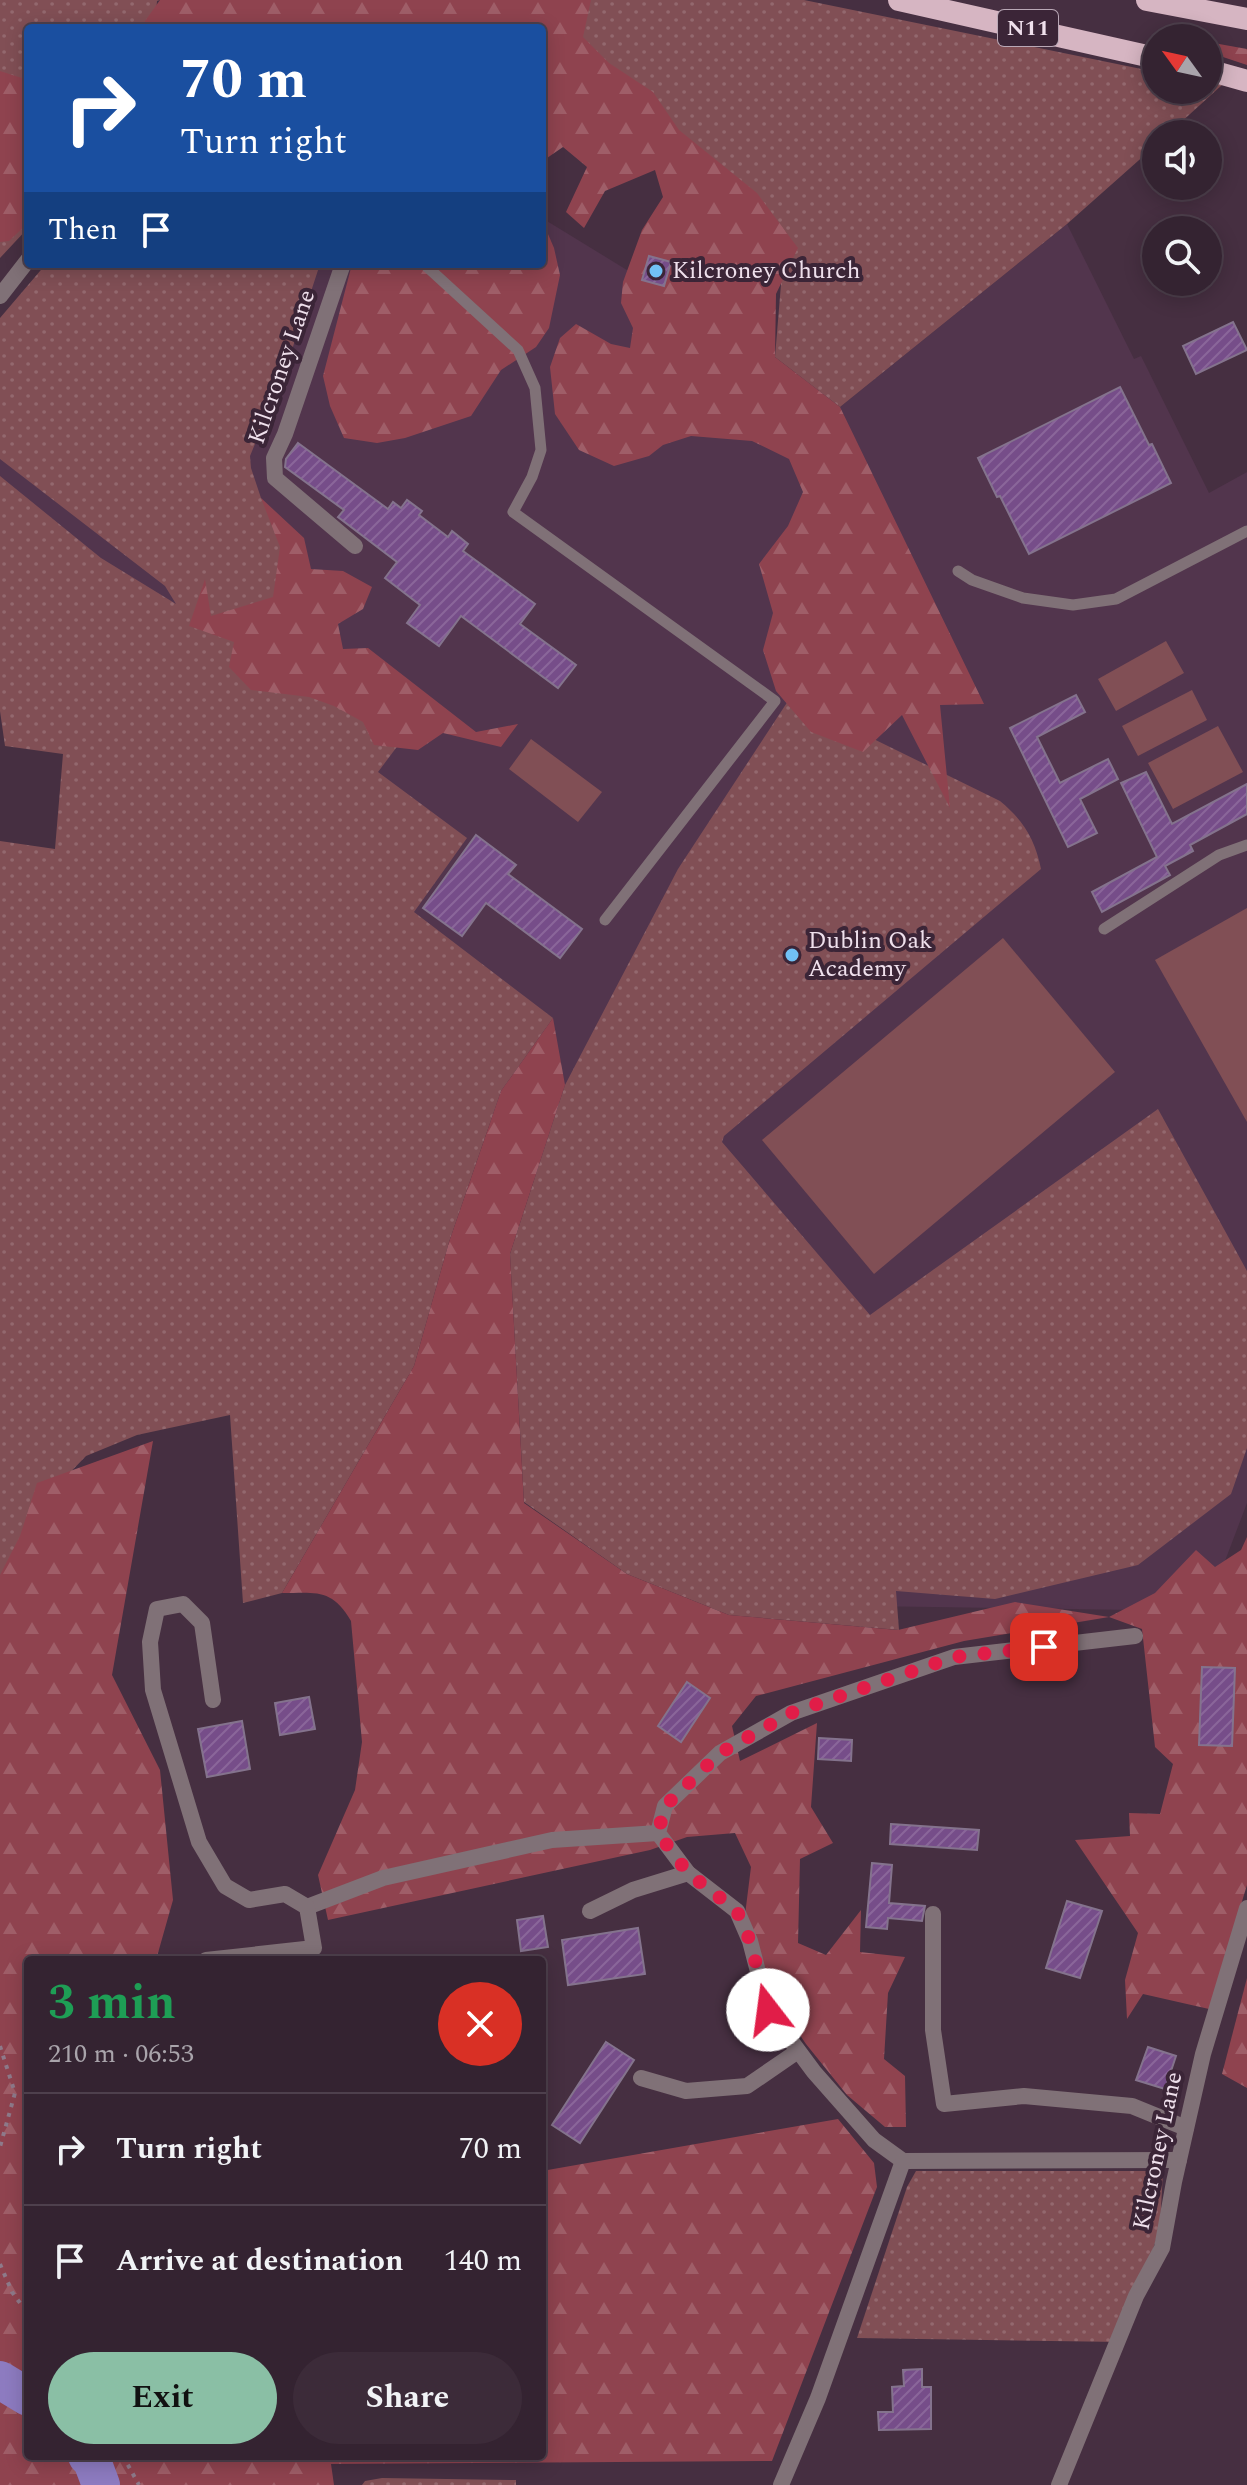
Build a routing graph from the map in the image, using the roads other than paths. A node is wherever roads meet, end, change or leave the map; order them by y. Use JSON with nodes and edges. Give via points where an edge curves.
{"nodes":[{"id":1,"x":899,"y":0,"type":"edge"},
{"id":2,"x":1147,"y":0,"type":"edge"},
{"id":3,"x":1247,"y":19,"type":"edge"},
{"id":4,"x":1142,"y":55,"type":"edge"},
{"id":5,"x":1222,"y":74,"type":"edge"},
{"id":6,"x":1247,"y":81,"type":"edge"},
{"id":7,"x":24,"y":265,"type":"edge"},
{"id":8,"x":342,"y":268,"type":"edge"},
{"id":9,"x":428,"y":268,"type":"edge"},
{"id":10,"x":0,"y":296,"type":"edge"},
{"id":11,"x":1247,"y":531,"type":"edge"},
{"id":12,"x":355,"y":546,"type":"dead end"},
{"id":13,"x":958,"y":571,"type":"dead end"},
{"id":14,"x":1247,"y":845,"type":"edge"},
{"id":15,"x":605,"y":920,"type":"dead end"},
{"id":16,"x":1104,"y":929,"type":"dead end"},
{"id":17,"x":1135,"y":1636,"type":"dead end"},
{"id":18,"x":213,"y":1700,"type":"dead end"},
{"id":19,"x":658,"y":1833,"type":"junction"},
{"id":20,"x":688,"y":1873,"type":"junction"},
{"id":21,"x":307,"y":1907,"type":"junction"},
{"id":22,"x":1247,"y":1908,"type":"edge"},
{"id":23,"x":590,"y":1911,"type":"dead end"},
{"id":24,"x":933,"y":1914,"type":"dead end"},
{"id":25,"x":242,"y":1956,"type":"edge"},
{"id":26,"x":798,"y":2051,"type":"junction"},
{"id":27,"x":641,"y":2078,"type":"dead end"},
{"id":28,"x":1186,"y":2128,"type":"junction"},
{"id":29,"x":1179,"y":2160,"type":"junction"},
{"id":30,"x":903,"y":2161,"type":"junction"},
{"id":31,"x":781,"y":2485,"type":"edge"},
{"id":32,"x":1059,"y":2485,"type":"edge"}],
"edges":[{"from":1,"to":4,"type":"highway","number":"N11"},
{"from":2,"to":3,"type":"highway"},
{"from":5,"to":6,"type":"highway"},
{"from":7,"to":10,"type":"street"},
{"from":8,"to":12,"type":"street","name":"Kilcroney Lane","via":[[274,458],[275,478]]},
{"from":9,"to":15,"type":"lane","via":[[518,350],[535,388],[541,450],[513,512],[775,701]]},
{"from":11,"to":13,"type":"lane","via":[[1116,599],[1073,605],[1023,598]]},
{"from":14,"to":16,"type":"lane","via":[[1219,855]]},
{"from":17,"to":19,"type":"street","via":[[954,1657],[791,1713],[720,1753],[665,1806]]},
{"from":18,"to":21,"type":"street","via":[[202,1623],[183,1604],[157,1609],[150,1642],[153,1690],[199,1842],[225,1886],[249,1900],[285,1894]]},
{"from":19,"to":20,"type":"street"},
{"from":19,"to":21,"type":"street","via":[[552,1840],[383,1878]]},
{"from":20,"to":23,"type":"street","via":[[633,1890]]},
{"from":20,"to":26,"type":"street","via":[[737,1911],[768,2010]]},
{"from":21,"to":25,"type":"street","via":[[314,1948]]},
{"from":22,"to":28,"type":"street","name":"Kilcroney Lane"},
{"from":24,"to":28,"type":"street","via":[[933,2030],[944,2104],[1024,2096],[1132,2106]]},
{"from":26,"to":27,"type":"street","via":[[747,2086],[686,2091]]},
{"from":26,"to":30,"type":"street","via":[[874,2140]]},
{"from":28,"to":29,"type":"street","name":"Kilcroney Lane"},
{"from":29,"to":30,"type":"street"},
{"from":29,"to":32,"type":"street","name":"Kilcroney Lane","via":[[1162,2248],[1136,2296]]},
{"from":30,"to":31,"type":"street"}]}
